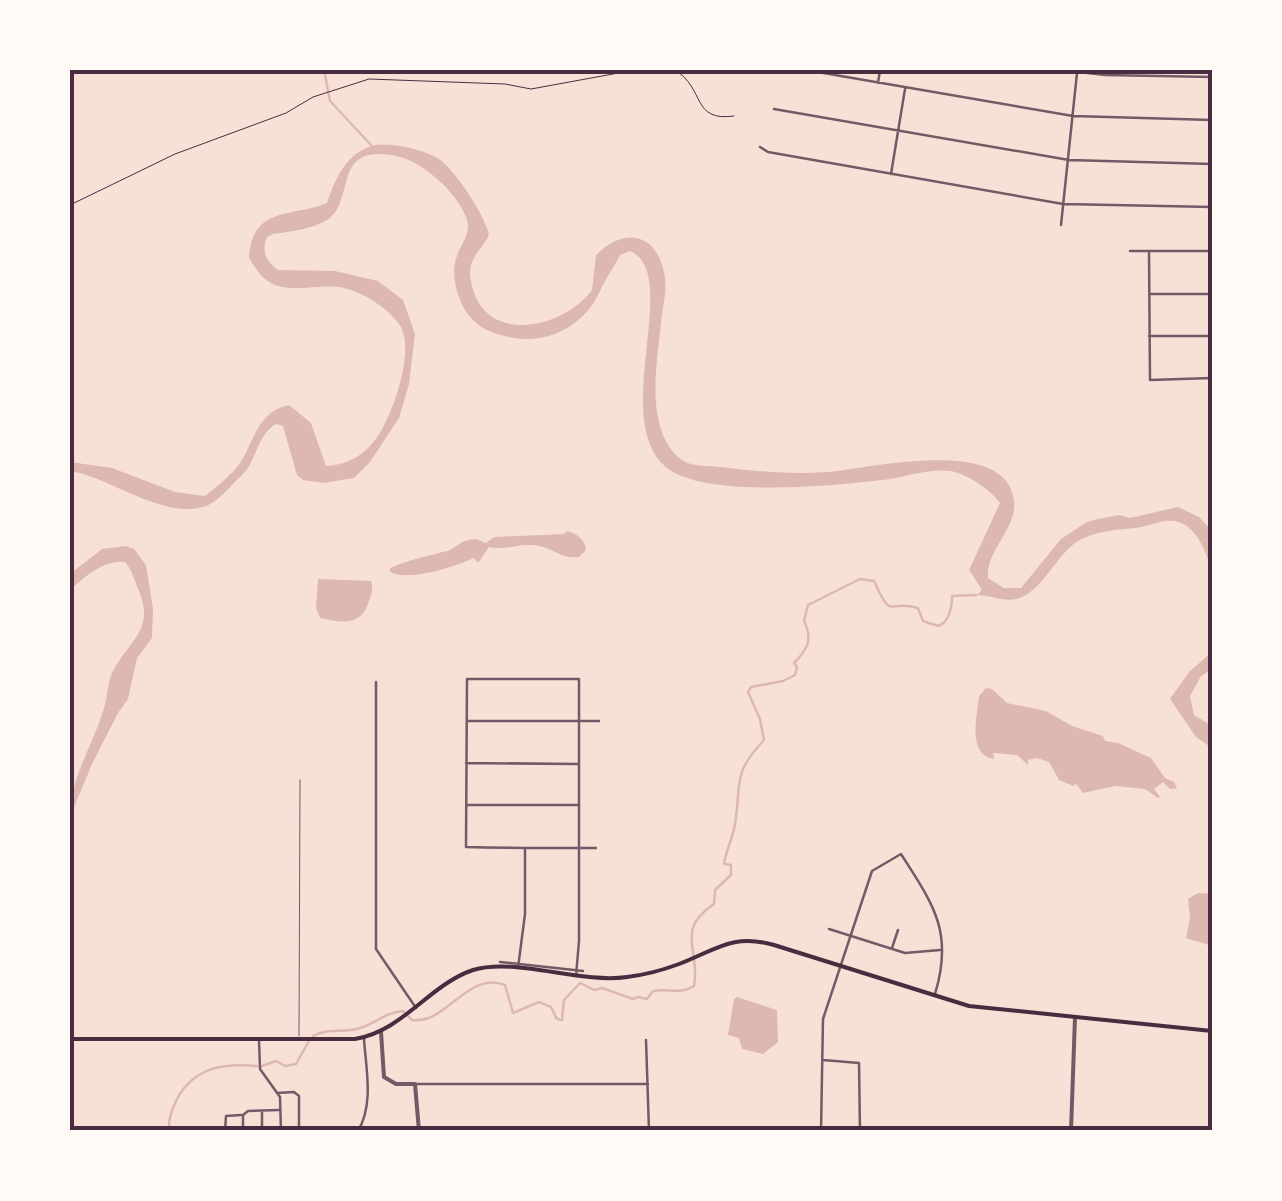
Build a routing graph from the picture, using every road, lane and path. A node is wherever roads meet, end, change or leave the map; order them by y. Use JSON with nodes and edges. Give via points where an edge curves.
{"nodes":[{"id":1,"x":635,"y":70,"type":"edge"},
{"id":2,"x":675,"y":70,"type":"edge"},
{"id":3,"x":806,"y":70,"type":"edge"},
{"id":4,"x":880,"y":70,"type":"edge"},
{"id":5,"x":1062,"y":70,"type":"edge"},
{"id":6,"x":1078,"y":73,"type":"junction"},
{"id":7,"x":1128,"y":73,"type":"edge"},
{"id":8,"x":1212,"y":77,"type":"edge"},
{"id":9,"x":878,"y":82,"type":"junction"},
{"id":10,"x":906,"y":88,"type":"junction"},
{"id":11,"x":774,"y":109,"type":"dead end"},
{"id":12,"x":734,"y":116,"type":"dead end"},
{"id":13,"x":1073,"y":116,"type":"junction"},
{"id":14,"x":1212,"y":120,"type":"edge"},
{"id":15,"x":898,"y":130,"type":"junction"},
{"id":16,"x":760,"y":147,"type":"dead end"},
{"id":17,"x":1069,"y":160,"type":"junction"},
{"id":18,"x":1212,"y":164,"type":"edge"},
{"id":19,"x":890,"y":174,"type":"junction"},
{"id":20,"x":1064,"y":204,"type":"junction"},
{"id":21,"x":70,"y":205,"type":"edge"},
{"id":22,"x":1212,"y":207,"type":"edge"},
{"id":23,"x":1061,"y":225,"type":"dead end"},
{"id":24,"x":1130,"y":251,"type":"dead end"},
{"id":25,"x":1149,"y":251,"type":"junction"},
{"id":26,"x":1212,"y":251,"type":"edge"},
{"id":27,"x":1149,"y":294,"type":"junction"},
{"id":28,"x":1212,"y":294,"type":"edge"},
{"id":29,"x":1148,"y":336,"type":"junction"},
{"id":30,"x":1212,"y":336,"type":"edge"},
{"id":31,"x":1212,"y":378,"type":"edge"},
{"id":32,"x":376,"y":682,"type":"dead end"},
{"id":33,"x":466,"y":720,"type":"junction"},
{"id":34,"x":579,"y":720,"type":"junction"},
{"id":35,"x":600,"y":720,"type":"dead end"},
{"id":36,"x":466,"y":763,"type":"junction"},
{"id":37,"x":579,"y":764,"type":"junction"},
{"id":38,"x":300,"y":780,"type":"dead end"},
{"id":39,"x":466,"y":805,"type":"junction"},
{"id":40,"x":579,"y":805,"type":"junction"},
{"id":41,"x":524,"y":848,"type":"junction"},
{"id":42,"x":578,"y":848,"type":"junction"},
{"id":43,"x":596,"y":848,"type":"dead end"},
{"id":44,"x":569,"y":893,"type":"dead end"},
{"id":45,"x":579,"y":893,"type":"junction"},
{"id":46,"x":830,"y":929,"type":"dead end"},
{"id":47,"x":898,"y":930,"type":"dead end"},
{"id":48,"x":850,"y":936,"type":"junction"},
{"id":49,"x":570,"y":941,"type":"dead end"},
{"id":50,"x":579,"y":941,"type":"junction"},
{"id":51,"x":892,"y":949,"type":"junction"},
{"id":52,"x":941,"y":950,"type":"junction"},
{"id":53,"x":500,"y":962,"type":"dead end"},
{"id":54,"x":840,"y":966,"type":"junction"},
{"id":55,"x":518,"y":967,"type":"junction"},
{"id":56,"x":583,"y":972,"type":"dead end"},
{"id":57,"x":576,"y":973,"type":"junction"},
{"id":58,"x":934,"y":996,"type":"junction"},
{"id":59,"x":414,"y":1010,"type":"junction"},
{"id":60,"x":1075,"y":1018,"type":"junction"},
{"id":61,"x":1212,"y":1031,"type":"edge"},
{"id":62,"x":381,"y":1032,"type":"junction"},
{"id":63,"x":364,"y":1037,"type":"junction"},
{"id":64,"x":71,"y":1038,"type":"edge"},
{"id":65,"x":260,"y":1039,"type":"junction"},
{"id":66,"x":299,"y":1040,"type":"junction"},
{"id":67,"x":646,"y":1040,"type":"dead end"},
{"id":68,"x":822,"y":1060,"type":"junction"},
{"id":69,"x":414,"y":1084,"type":"junction"},
{"id":70,"x":648,"y":1084,"type":"junction"},
{"id":71,"x":277,"y":1092,"type":"junction"},
{"id":72,"x":262,"y":1110,"type":"junction"},
{"id":73,"x":281,"y":1110,"type":"junction"},
{"id":74,"x":243,"y":1116,"type":"junction"},
{"id":75,"x":224,"y":1131,"type":"edge"},
{"id":76,"x":243,"y":1131,"type":"edge"},
{"id":77,"x":262,"y":1131,"type":"edge"},
{"id":78,"x":280,"y":1131,"type":"edge"},
{"id":79,"x":298,"y":1131,"type":"edge"},
{"id":80,"x":358,"y":1131,"type":"edge"},
{"id":81,"x":419,"y":1131,"type":"edge"},
{"id":82,"x":649,"y":1131,"type":"edge"},
{"id":83,"x":821,"y":1131,"type":"edge"},
{"id":84,"x":860,"y":1131,"type":"edge"},
{"id":85,"x":1071,"y":1131,"type":"edge"}],
"edges":[{"from":1,"to":21,"type":"path","via":[[546,88],[379,77],[175,154]]},
{"from":2,"to":12,"type":"path","via":[[708,114]]},
{"from":3,"to":9,"type":"street"},
{"from":4,"to":9,"type":"street"},
{"from":5,"to":6,"type":"street"},
{"from":6,"to":7,"type":"street"},
{"from":6,"to":13,"type":"street"},
{"from":7,"to":8,"type":"street"},
{"from":9,"to":10,"type":"street"},
{"from":10,"to":13,"type":"street"},
{"from":10,"to":15,"type":"street"},
{"from":11,"to":15,"type":"street"},
{"from":13,"to":14,"type":"street"},
{"from":13,"to":17,"type":"street"},
{"from":15,"to":17,"type":"street"},
{"from":15,"to":19,"type":"street"},
{"from":16,"to":19,"type":"street"},
{"from":17,"to":18,"type":"street"},
{"from":17,"to":20,"type":"street"},
{"from":19,"to":20,"type":"street"},
{"from":20,"to":22,"type":"street"},
{"from":20,"to":23,"type":"street"},
{"from":24,"to":25,"type":"street"},
{"from":25,"to":26,"type":"street"},
{"from":25,"to":27,"type":"street"},
{"from":27,"to":28,"type":"street"},
{"from":27,"to":29,"type":"street"},
{"from":29,"to":30,"type":"street"},
{"from":29,"to":31,"type":"street","via":[[1150,380]]},
{"from":32,"to":59,"type":"street","via":[[376,949]]},
{"from":33,"to":34,"type":"street"},
{"from":33,"to":34,"type":"street","via":[[466,679],[579,679]]},
{"from":33,"to":36,"type":"street"},
{"from":34,"to":35,"type":"street"},
{"from":34,"to":37,"type":"street"},
{"from":36,"to":37,"type":"street"},
{"from":36,"to":39,"type":"street"},
{"from":37,"to":40,"type":"street"},
{"from":38,"to":66,"type":"lane"},
{"from":39,"to":40,"type":"street"},
{"from":39,"to":41,"type":"street","via":[[466,847]]},
{"from":40,"to":42,"type":"street"},
{"from":41,"to":42,"type":"street"},
{"from":41,"to":55,"type":"street"},
{"from":42,"to":43,"type":"street"},
{"from":42,"to":45,"type":"street"},
{"from":44,"to":45,"type":"street"},
{"from":45,"to":50,"type":"street"},
{"from":46,"to":48,"type":"street"},
{"from":47,"to":51,"type":"street"},
{"from":48,"to":51,"type":"street"},
{"from":48,"to":52,"type":"street","via":[[872,871],[901,854],[940,918]]},
{"from":48,"to":54,"type":"street"},
{"from":49,"to":50,"type":"street"},
{"from":50,"to":57,"type":"street"},
{"from":51,"to":52,"type":"street"},
{"from":52,"to":58,"type":"street"},
{"from":53,"to":55,"type":"street"},
{"from":54,"to":57,"type":"main road","via":[[748,940],[628,977]]},
{"from":54,"to":58,"type":"main road"},
{"from":54,"to":68,"type":"street","via":[[823,1019]]},
{"from":55,"to":57,"type":"main road"},
{"from":55,"to":59,"type":"main road","via":[[473,970]]},
{"from":56,"to":57,"type":"street"},
{"from":58,"to":60,"type":"main road"},
{"from":59,"to":62,"type":"main road"},
{"from":60,"to":61,"type":"main road"},
{"from":60,"to":85,"type":"street"},
{"from":62,"to":63,"type":"main road"},
{"from":62,"to":69,"type":"street","via":[[384,1077]]},
{"from":63,"to":66,"type":"main road"},
{"from":63,"to":80,"type":"street","via":[[370,1094]]},
{"from":64,"to":65,"type":"main road"},
{"from":65,"to":66,"type":"main road"},
{"from":65,"to":71,"type":"street","via":[[260,1069]]},
{"from":67,"to":70,"type":"street"},
{"from":68,"to":83,"type":"street"},
{"from":68,"to":84,"type":"street","via":[[858,1063]]},
{"from":69,"to":70,"type":"street"},
{"from":69,"to":81,"type":"street"},
{"from":70,"to":82,"type":"street"},
{"from":71,"to":73,"type":"street"},
{"from":71,"to":79,"type":"street","via":[[299,1096]]},
{"from":72,"to":73,"type":"street"},
{"from":72,"to":74,"type":"street"},
{"from":72,"to":77,"type":"street"},
{"from":73,"to":78,"type":"street"},
{"from":74,"to":75,"type":"street","via":[[226,1116]]},
{"from":74,"to":76,"type":"street"}]}
